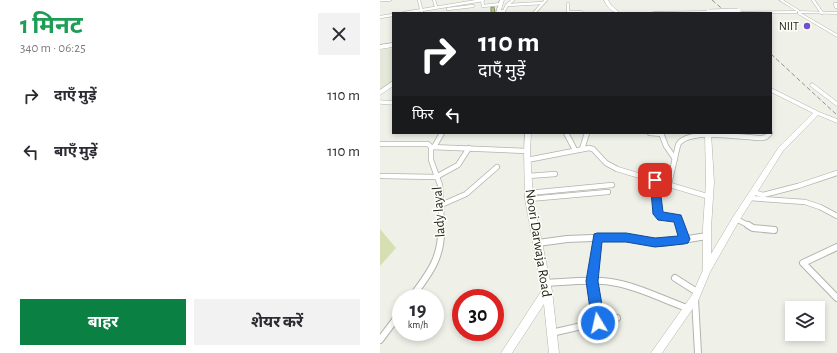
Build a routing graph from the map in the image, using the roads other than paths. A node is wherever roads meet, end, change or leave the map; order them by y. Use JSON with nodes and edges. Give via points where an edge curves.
{"nodes":[{"id":1,"x":380,"y":0,"type":"edge"},
{"id":2,"x":384,"y":0,"type":"edge"},
{"id":3,"x":390,"y":0,"type":"edge"},
{"id":4,"x":419,"y":0,"type":"edge"},
{"id":5,"x":434,"y":0,"type":"edge"},
{"id":6,"x":450,"y":0,"type":"edge"},
{"id":7,"x":483,"y":0,"type":"edge"},
{"id":8,"x":513,"y":0,"type":"edge"},
{"id":9,"x":546,"y":0,"type":"edge"},
{"id":10,"x":606,"y":0,"type":"edge"},
{"id":11,"x":778,"y":0,"type":"edge"},
{"id":12,"x":781,"y":0,"type":"edge"},
{"id":13,"x":813,"y":0,"type":"edge"},
{"id":14,"x":461,"y":2,"type":"edge"},
{"id":15,"x":472,"y":2,"type":"junction"},
{"id":16,"x":501,"y":2,"type":"edge"},
{"id":17,"x":543,"y":3,"type":"junction"},
{"id":18,"x":568,"y":4,"type":"dead end"},
{"id":19,"x":451,"y":5,"type":"junction"},
{"id":20,"x":507,"y":5,"type":"junction"},
{"id":21,"x":446,"y":6,"type":"junction"},
{"id":22,"x":436,"y":7,"type":"junction"},
{"id":23,"x":789,"y":7,"type":"junction"},
{"id":24,"x":613,"y":8,"type":"junction"},
{"id":25,"x":448,"y":9,"type":"junction"},
{"id":26,"x":421,"y":11,"type":"edge"},
{"id":27,"x":781,"y":11,"type":"junction"},
{"id":28,"x":412,"y":12,"type":"edge"},
{"id":29,"x":450,"y":12,"type":"edge"},
{"id":30,"x":499,"y":12,"type":"edge"},
{"id":31,"x":502,"y":12,"type":"edge"},
{"id":32,"x":535,"y":12,"type":"edge"},
{"id":33,"x":568,"y":12,"type":"edge"},
{"id":34,"x":581,"y":12,"type":"dead end"},
{"id":35,"x":617,"y":12,"type":"edge"},
{"id":36,"x":623,"y":12,"type":"edge"},
{"id":37,"x":709,"y":12,"type":"edge"},
{"id":38,"x":739,"y":12,"type":"edge"},
{"id":39,"x":798,"y":12,"type":"junction"},
{"id":40,"x":822,"y":13,"type":"junction"},
{"id":41,"x":837,"y":14,"type":"edge"},
{"id":42,"x":392,"y":15,"type":"edge"},
{"id":43,"x":380,"y":17,"type":"edge"},
{"id":44,"x":837,"y":35,"type":"edge"},
{"id":45,"x":392,"y":46,"type":"edge"},
{"id":46,"x":380,"y":48,"type":"edge"},
{"id":47,"x":392,"y":84,"type":"edge"},
{"id":48,"x":812,"y":85,"type":"dead end"},
{"id":49,"x":772,"y":91,"type":"edge"},
{"id":50,"x":380,"y":93,"type":"edge"},
{"id":51,"x":380,"y":102,"type":"edge"},
{"id":52,"x":392,"y":103,"type":"edge"},
{"id":53,"x":837,"y":104,"type":"edge"},
{"id":54,"x":816,"y":113,"type":"junction"},
{"id":55,"x":837,"y":121,"type":"edge"},
{"id":56,"x":441,"y":134,"type":"edge"},
{"id":57,"x":528,"y":134,"type":"edge"},
{"id":58,"x":567,"y":134,"type":"edge"},
{"id":59,"x":587,"y":134,"type":"edge"},
{"id":60,"x":661,"y":134,"type":"edge"},
{"id":61,"x":708,"y":134,"type":"edge"},
{"id":62,"x":769,"y":134,"type":"edge"},
{"id":63,"x":380,"y":144,"type":"edge"},
{"id":64,"x":433,"y":147,"type":"junction"},
{"id":65,"x":469,"y":148,"type":"junction"},
{"id":66,"x":582,"y":148,"type":"junction"},
{"id":67,"x":575,"y":150,"type":"junction"},
{"id":68,"x":527,"y":155,"type":"junction"},
{"id":69,"x":676,"y":159,"type":"junction"},
{"id":70,"x":497,"y":167,"type":"dead end"},
{"id":71,"x":837,"y":173,"type":"edge"},
{"id":72,"x":555,"y":174,"type":"dead end"},
{"id":73,"x":382,"y":176,"type":"dead end"},
{"id":74,"x":528,"y":176,"type":"junction"},
{"id":75,"x":436,"y":177,"type":"junction"},
{"id":76,"x":655,"y":180,"type":"junction"},
{"id":77,"x":669,"y":184,"type":"junction"},
{"id":78,"x":612,"y":185,"type":"dead end"},
{"id":79,"x":608,"y":192,"type":"dead end"},
{"id":80,"x":751,"y":195,"type":"junction"},
{"id":81,"x":529,"y":196,"type":"junction"},
{"id":82,"x":710,"y":197,"type":"junction"},
{"id":83,"x":441,"y":205,"type":"junction"},
{"id":84,"x":837,"y":216,"type":"edge"},
{"id":85,"x":736,"y":218,"type":"junction"},
{"id":86,"x":774,"y":230,"type":"dead end"},
{"id":87,"x":707,"y":236,"type":"junction"},
{"id":88,"x":597,"y":237,"type":"junction"},
{"id":89,"x":684,"y":239,"type":"junction"},
{"id":90,"x":538,"y":243,"type":"junction"},
{"id":91,"x":837,"y":247,"type":"edge"},
{"id":92,"x":707,"y":270,"type":"junction"},
{"id":93,"x":675,"y":278,"type":"dead end"},
{"id":94,"x":592,"y":281,"type":"junction"},
{"id":95,"x":546,"y":287,"type":"junction"},
{"id":96,"x":418,"y":289,"type":"edge"},
{"id":97,"x":696,"y":295,"type":"junction"},
{"id":98,"x":837,"y":298,"type":"edge"},
{"id":99,"x":687,"y":308,"type":"junction"},
{"id":100,"x":617,"y":318,"type":"dead end"},
{"id":101,"x":598,"y":323,"type":"junction"},
{"id":102,"x":392,"y":324,"type":"edge"},
{"id":103,"x":552,"y":333,"type":"junction"},
{"id":104,"x":380,"y":340,"type":"edge"},
{"id":105,"x":506,"y":353,"type":"edge"},
{"id":106,"x":554,"y":353,"type":"edge"},
{"id":107,"x":656,"y":353,"type":"edge"},
{"id":108,"x":698,"y":353,"type":"edge"}],
"edges":[{"from":1,"to":2,"type":"street"},
{"from":2,"to":3,"type":"street"},
{"from":4,"to":26,"type":"street"},
{"from":5,"to":22,"type":"street"},
{"from":6,"to":19,"type":"street"},
{"from":7,"to":15,"type":"street"},
{"from":7,"to":16,"type":"street","via":[[483,6]]},
{"from":8,"to":20,"type":"street"},
{"from":9,"to":17,"type":"street"},
{"from":10,"to":24,"type":"street"},
{"from":11,"to":23,"type":"street"},
{"from":12,"to":39,"type":"street"},
{"from":13,"to":40,"type":"street"},
{"from":14,"to":15,"type":"street"},
{"from":14,"to":19,"type":"street"},
{"from":15,"to":25,"type":"street","via":[[473,6]]},
{"from":16,"to":30,"type":"street"},
{"from":17,"to":20,"type":"street"},
{"from":17,"to":32,"type":"street"},
{"from":18,"to":33,"type":"street"},
{"from":19,"to":21,"type":"street"},
{"from":20,"to":31,"type":"street"},
{"from":21,"to":22,"type":"street"},
{"from":21,"to":25,"type":"street"},
{"from":22,"to":26,"type":"street"},
{"from":23,"to":27,"type":"highway"},
{"from":23,"to":39,"type":"street"},
{"from":24,"to":35,"type":"street"},
{"from":24,"to":36,"type":"street"},
{"from":25,"to":29,"type":"street"},
{"from":26,"to":28,"type":"street"},
{"from":27,"to":38,"type":"highway"},
{"from":27,"to":39,"type":"highway"},
{"from":33,"to":34,"type":"street"},
{"from":37,"to":38,"type":"highway","bridge":true},
{"from":38,"to":39,"type":"highway"},
{"from":39,"to":40,"type":"highway"},
{"from":39,"to":41,"type":"highway"},
{"from":39,"to":44,"type":"street"},
{"from":40,"to":41,"type":"highway"},
{"from":42,"to":43,"type":"street"},
{"from":45,"to":46,"type":"highway"},
{"from":47,"to":50,"type":"street"},
{"from":48,"to":53,"type":"street"},
{"from":49,"to":54,"type":"street"},
{"from":51,"to":52,"type":"street"},
{"from":54,"to":55,"type":"street"},
{"from":54,"to":80,"type":"street","via":[[781,148]]},
{"from":56,"to":64,"type":"street"},
{"from":57,"to":68,"type":"street","name":"Noori Darwaja Road"},
{"from":58,"to":67,"type":"street"},
{"from":59,"to":66,"type":"street"},
{"from":60,"to":69,"type":"street"},
{"from":61,"to":62,"type":"street","via":[[757,138]]},
{"from":61,"to":69,"type":"street","via":[[690,137],[681,142]]},
{"from":61,"to":82,"type":"street"},
{"from":63,"to":64,"type":"street","via":[[424,143]]},
{"from":64,"to":65,"type":"street"},
{"from":64,"to":75,"type":"street","name":"lady layal","via":[[431,157]]},
{"from":65,"to":68,"type":"street"},
{"from":65,"to":75,"type":"street","via":[[458,165]]},
{"from":66,"to":67,"type":"street"},
{"from":66,"to":76,"type":"street","via":[[593,149],[606,163],[617,169]]},
{"from":67,"to":68,"type":"street"},
{"from":68,"to":74,"type":"street","name":"Noori Darwaja Road"},
{"from":69,"to":77,"type":"street"},
{"from":70,"to":83,"type":"street","via":[[466,194]]},
{"from":71,"to":80,"type":"street","via":[[763,195]]},
{"from":72,"to":74,"type":"street"},
{"from":73,"to":75,"type":"street"},
{"from":74,"to":81,"type":"street","name":"Noori Darwaja Road"},
{"from":75,"to":83,"type":"street","name":"lady layal","via":[[440,185]]},
{"from":76,"to":77,"type":"street"},
{"from":76,"to":89,"type":"street","via":[[658,214],[662,217],[678,218]]},
{"from":77,"to":82,"type":"street"},
{"from":78,"to":81,"type":"street"},
{"from":79,"to":81,"type":"street"},
{"from":80,"to":84,"type":"street","via":[[805,202]]},
{"from":80,"to":85,"type":"street"},
{"from":81,"to":90,"type":"street","name":"Noori Darwaja Road"},
{"from":82,"to":87,"type":"street"},
{"from":83,"to":96,"type":"street","name":"lady layal","via":[[440,250]]},
{"from":85,"to":86,"type":"street","via":[[753,228]]},
{"from":85,"to":92,"type":"street"},
{"from":87,"to":89,"type":"street"},
{"from":87,"to":92,"type":"street"},
{"from":88,"to":89,"type":"street","via":[[626,237],[655,243]]},
{"from":88,"to":90,"type":"street"},
{"from":88,"to":94,"type":"street"},
{"from":90,"to":95,"type":"street","name":"Noori Darwaja Road"},
{"from":91,"to":98,"type":"street","via":[[803,263]]},
{"from":92,"to":97,"type":"street"},
{"from":93,"to":97,"type":"street"},
{"from":94,"to":95,"type":"street"},
{"from":94,"to":99,"type":"street","via":[[620,284]]},
{"from":94,"to":101,"type":"street"},
{"from":95,"to":103,"type":"street","name":"Noori Darwaja Road"},
{"from":95,"to":105,"type":"street"},
{"from":97,"to":99,"type":"street"},
{"from":97,"to":108,"type":"street"},
{"from":99,"to":107,"type":"street"},
{"from":100,"to":101,"type":"street"},
{"from":101,"to":103,"type":"street"},
{"from":102,"to":104,"type":"street"},
{"from":103,"to":106,"type":"street","name":"Noori Darwaja Road"}]}
